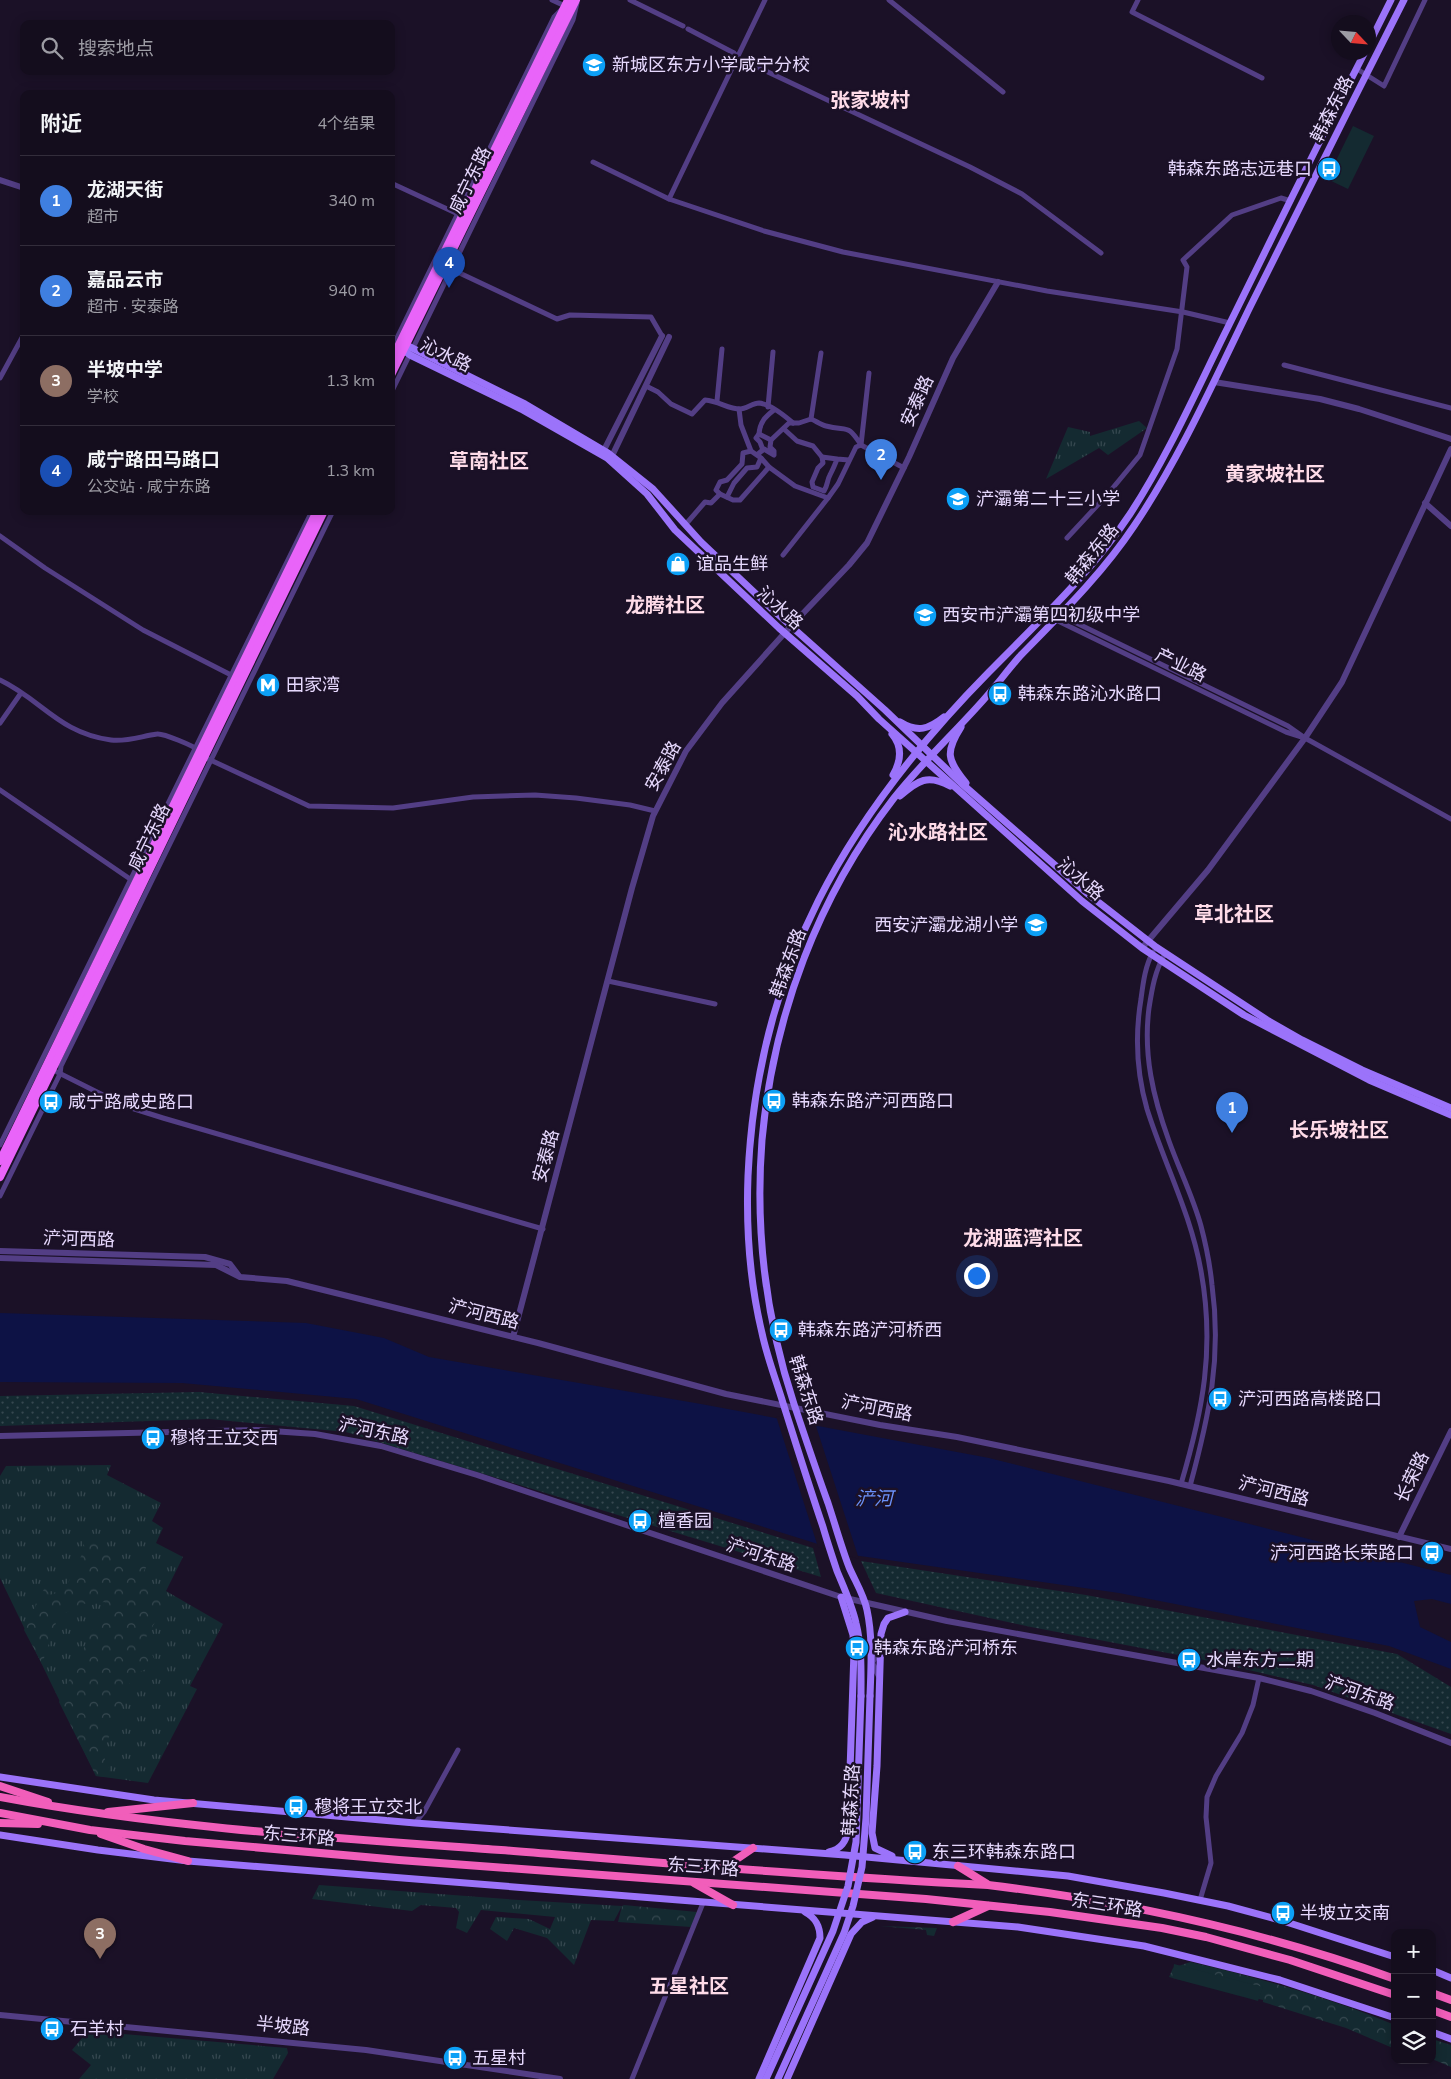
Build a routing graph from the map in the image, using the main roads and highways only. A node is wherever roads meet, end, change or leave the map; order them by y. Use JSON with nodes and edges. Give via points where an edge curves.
{"nodes":[{"id":1,"x":577,"y":0,"type":"edge"},
{"id":2,"x":1391,"y":0,"type":"edge"},
{"id":3,"x":1404,"y":0,"type":"edge"},
{"id":4,"x":567,"y":3,"type":"edge"},
{"id":5,"x":1376,"y":30,"type":"edge"},
{"id":6,"x":1361,"y":60,"type":"edge"},
{"id":7,"x":401,"y":348,"type":"edge"},
{"id":8,"x":395,"y":364,"type":"edge"},
{"id":9,"x":315,"y":515,"type":"edge"},
{"id":10,"x":322,"y":515,"type":"edge"},
{"id":11,"x":960,"y":704,"type":"junction"},
{"id":12,"x":889,"y":714,"type":"junction"},
{"id":13,"x":966,"y":718,"type":"junction"},
{"id":14,"x":879,"y":719,"type":"junction"},
{"id":15,"x":919,"y":749,"type":"junction"},
{"id":16,"x":203,"y":754,"type":"junction"},
{"id":17,"x":928,"y":758,"type":"junction"},
{"id":18,"x":882,"y":796,"type":"junction"},
{"id":19,"x":977,"y":796,"type":"junction"},
{"id":20,"x":966,"y":797,"type":"junction"},
{"id":21,"x":887,"y":808,"type":"junction"},
{"id":22,"x":1164,"y":957,"type":"junction"},
{"id":23,"x":1451,"y":1108,"type":"edge"},
{"id":24,"x":1451,"y":1115,"type":"edge"},
{"id":25,"x":0,"y":1161,"type":"edge"},
{"id":26,"x":0,"y":1177,"type":"edge"},
{"id":27,"x":841,"y":1597,"type":"road end"},
{"id":28,"x":904,"y":1612,"type":"road end"},
{"id":29,"x":0,"y":1777,"type":"edge"},
{"id":30,"x":0,"y":1786,"type":"edge"},
{"id":31,"x":0,"y":1798,"type":"edge"},
{"id":32,"x":193,"y":1803,"type":"junction"},
{"id":33,"x":69,"y":1809,"type":"junction"},
{"id":34,"x":0,"y":1813,"type":"edge"},
{"id":35,"x":100,"y":1813,"type":"junction"},
{"id":36,"x":0,"y":1823,"type":"edge"},
{"id":37,"x":64,"y":1825,"type":"junction"},
{"id":38,"x":90,"y":1830,"type":"junction"},
{"id":39,"x":0,"y":1835,"type":"edge"},
{"id":40,"x":753,"y":1848,"type":"junction"},
{"id":41,"x":816,"y":1853,"type":"junction"},
{"id":42,"x":188,"y":1861,"type":"junction"},
{"id":43,"x":907,"y":1861,"type":"junction"},
{"id":44,"x":958,"y":1866,"type":"junction"},
{"id":45,"x":724,"y":1867,"type":"junction"},
{"id":46,"x":693,"y":1882,"type":"junction"},
{"id":47,"x":988,"y":1885,"type":"junction"},
{"id":48,"x":990,"y":1905,"type":"junction"},
{"id":49,"x":733,"y":1906,"type":"junction"},
{"id":50,"x":802,"y":1911,"type":"junction"},
{"id":51,"x":876,"y":1916,"type":"junction"},
{"id":52,"x":953,"y":1922,"type":"junction"},
{"id":53,"x":1391,"y":1956,"type":"edge"},
{"id":54,"x":1436,"y":1972,"type":"edge"},
{"id":55,"x":1391,"y":1978,"type":"edge"},
{"id":56,"x":1451,"y":1978,"type":"edge"},
{"id":57,"x":1391,"y":1994,"type":"edge"},
{"id":58,"x":1436,"y":1994,"type":"edge"},
{"id":59,"x":1451,"y":2000,"type":"edge"},
{"id":60,"x":1436,"y":2011,"type":"edge"},
{"id":61,"x":1391,"y":2017,"type":"edge"},
{"id":62,"x":1451,"y":2017,"type":"edge"},
{"id":63,"x":1436,"y":2034,"type":"edge"},
{"id":64,"x":1451,"y":2040,"type":"edge"},
{"id":65,"x":759,"y":2079,"type":"edge"},
{"id":66,"x":766,"y":2079,"type":"edge"},
{"id":67,"x":778,"y":2079,"type":"edge"},
{"id":68,"x":787,"y":2079,"type":"edge"}],
"edges":[{"from":1,"to":7,"type":"main road","name":"咸宁东路"},
{"from":2,"to":5,"type":"main road"},
{"from":3,"to":13,"type":"main road","name":"韩森东路","via":[[1182,445],[1136,524],[1100,573]]},
{"from":4,"to":7,"type":"main road","name":"咸宁东路"},
{"from":6,"to":11,"type":"main road","name":"韩森东路","via":[[1164,455],[1131,512],[1111,541]]},
{"from":7,"to":8,"type":"main road","name":"咸宁东路"},
{"from":7,"to":12,"type":"main road","name":"沁水路","via":[[525,404],[604,450],[653,489],[696,538]]},
{"from":7,"to":14,"type":"main road","name":"沁水路","via":[[522,409],[607,458],[647,494],[675,530]]},
{"from":9,"to":16,"type":"main road","name":"咸宁东路","via":[[234,676]]},
{"from":10,"to":16,"type":"main road","name":"咸宁东路"},
{"from":11,"to":12,"type":"main road","via":[[922,730],[908,726]]},
{"from":11,"to":15,"type":"main road","name":"韩森东路"},
{"from":12,"to":15,"type":"main road","name":"沁水路"},
{"from":13,"to":17,"type":"main road","name":"韩森东路"},
{"from":13,"to":19,"type":"main road","via":[[949,754],[956,771]]},
{"from":14,"to":15,"type":"main road","name":"沁水路"},
{"from":14,"to":18,"type":"main road","via":[[897,740],[900,755],[897,769]]},
{"from":15,"to":17,"type":"main road","name":"沁水路"},
{"from":15,"to":18,"type":"main road","name":"韩森东路"},
{"from":16,"to":25,"type":"main road","name":"咸宁东路","via":[[134,881]]},
{"from":16,"to":26,"type":"main road","name":"咸宁东路","via":[[56,1072]]},
{"from":17,"to":19,"type":"main road","name":"沁水路"},
{"from":17,"to":20,"type":"main road","name":"沁水路"},
{"from":17,"to":21,"type":"main road","name":"韩森东路"},
{"from":18,"to":66,"type":"main road","name":"韩森东路","bridge":true,"via":[[843,854],[808,920],[780,991],[756,1089],[750,1147],[749,1234],[761,1330],[836,1568],[857,1623],[862,1659],[856,1842],[848,1886],[833,1931]]},
{"from":19,"to":22,"type":"main road","name":"沁水路"},
{"from":20,"to":21,"type":"main road","via":[[943,782],[931,779],[917,783]]},
{"from":20,"to":22,"type":"main road","name":"沁水路","via":[[1082,901],[1142,948]]},
{"from":21,"to":67,"type":"main road","name":"韩森东路","bridge":true,"via":[[847,868],[800,967],[780,1036],[763,1136],[761,1241],[772,1323],[795,1408],[849,1567],[866,1603],[872,1663],[862,1867],[844,1933]]},
{"from":22,"to":23,"type":"main road","name":"沁水路","via":[[1302,1040]]},
{"from":22,"to":24,"type":"main road","name":"沁水路","via":[[1244,1016],[1395,1092]]},
{"from":27,"to":41,"type":"main road","via":[[853,1635],[854,1652],[848,1830],[847,1838],[837,1850]]},
{"from":28,"to":43,"type":"main road","via":[[893,1615],[884,1624],[880,1647],[873,1844],[879,1851]]},
{"from":29,"to":32,"type":"main road"},
{"from":30,"to":33,"type":"highway"},
{"from":31,"to":33,"type":"highway","name":"东三环路"},
{"from":32,"to":35,"type":"highway"},
{"from":32,"to":40,"type":"main road"},
{"from":33,"to":35,"type":"highway","name":"东三环路"},
{"from":34,"to":37,"type":"highway","name":"东三环路"},
{"from":35,"to":45,"type":"highway","name":"东三环路","via":[[178,1824]]},
{"from":36,"to":37,"type":"highway"},
{"from":37,"to":38,"type":"highway","name":"东三环路"},
{"from":38,"to":42,"type":"highway"},
{"from":38,"to":46,"type":"highway","name":"东三环路","via":[[185,1841]]},
{"from":39,"to":42,"type":"main road"},
{"from":40,"to":41,"type":"main road"},
{"from":40,"to":45,"type":"highway"},
{"from":41,"to":43,"type":"main road"},
{"from":42,"to":49,"type":"main road"},
{"from":43,"to":44,"type":"main road"},
{"from":44,"to":47,"type":"highway"},
{"from":44,"to":53,"type":"main road","via":[[1068,1876],[1200,1900],[1280,1920]]},
{"from":45,"to":47,"type":"highway","name":"东三环路"},
{"from":46,"to":48,"type":"highway","name":"东三环路"},
{"from":46,"to":49,"type":"highway"},
{"from":47,"to":55,"type":"highway","name":"东三环路","via":[[1075,1897],[1214,1924],[1336,1958]]},
{"from":48,"to":52,"type":"highway"},
{"from":48,"to":57,"type":"highway","name":"东三环路","via":[[1206,1937],[1290,1960]]},
{"from":49,"to":50,"type":"main road"},
{"from":50,"to":51,"type":"main road"},
{"from":50,"to":65,"type":"main road","via":[[816,1921],[820,1938]]},
{"from":51,"to":52,"type":"main road"},
{"from":51,"to":68,"type":"main road","via":[[862,1922],[851,1934]]},
{"from":52,"to":61,"type":"main road","via":[[1018,1927],[1144,1946],[1280,1980]]},
{"from":54,"to":56,"type":"main road"},
{"from":58,"to":59,"type":"highway"},
{"from":60,"to":62,"type":"highway"},
{"from":63,"to":64,"type":"main road"}]}
